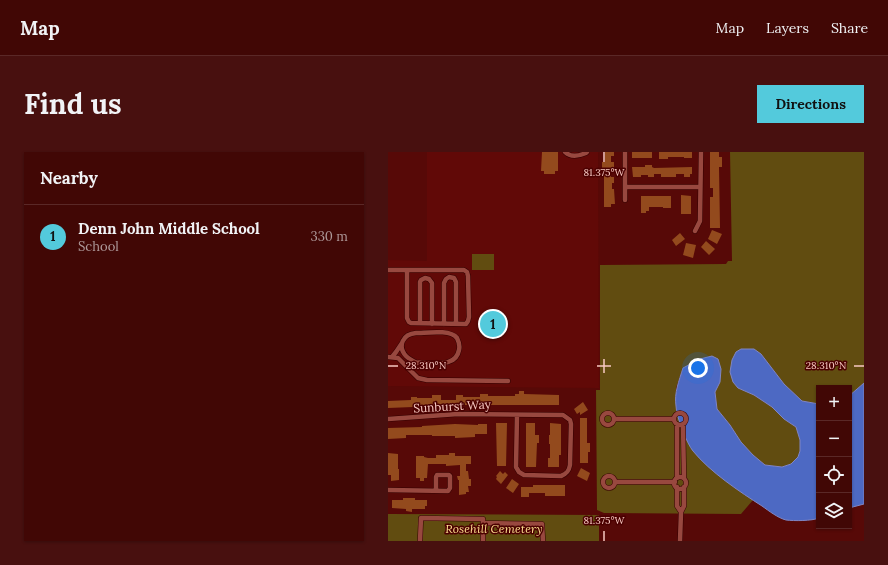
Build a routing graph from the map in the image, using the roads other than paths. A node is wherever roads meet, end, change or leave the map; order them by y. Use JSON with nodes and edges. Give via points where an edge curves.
{"nodes":[{"id":1,"x":565,"y":152,"type":"edge"},
{"id":2,"x":587,"y":152,"type":"edge"},
{"id":3,"x":625,"y":152,"type":"edge"},
{"id":4,"x":701,"y":152,"type":"edge"},
{"id":5,"x":700,"y":186,"type":"junction"},
{"id":6,"x":625,"y":187,"type":"junction"},
{"id":7,"x":625,"y":200,"type":"dead end"},
{"id":8,"x":695,"y":231,"type":"dead end"},
{"id":9,"x":388,"y":270,"type":"edge"},
{"id":10,"x":407,"y":270,"type":"junction"},
{"id":11,"x":420,"y":324,"type":"junction"},
{"id":12,"x":432,"y":324,"type":"junction"},
{"id":13,"x":444,"y":324,"type":"junction"},
{"id":14,"x":456,"y":324,"type":"junction"},
{"id":15,"x":403,"y":341,"type":"junction"},
{"id":16,"x":390,"y":357,"type":"edge"},
{"id":17,"x":417,"y":363,"type":"junction"},
{"id":18,"x":409,"y":368,"type":"junction"},
{"id":19,"x":508,"y":381,"type":"dead end"},
{"id":20,"x":517,"y":415,"type":"junction"},
{"id":21,"x":388,"y":419,"type":"edge"},
{"id":22,"x":614,"y":419,"type":"dead end"},
{"id":23,"x":674,"y":419,"type":"junction"},
{"id":24,"x":677,"y":424,"type":"junction"},
{"id":25,"x":683,"y":424,"type":"junction"},
{"id":26,"x":677,"y":478,"type":"junction"},
{"id":27,"x":684,"y":478,"type":"junction"},
{"id":28,"x":615,"y":482,"type":"dead end"},
{"id":29,"x":674,"y":482,"type":"junction"},
{"id":30,"x":677,"y":487,"type":"junction"},
{"id":31,"x":684,"y":487,"type":"junction"},
{"id":32,"x":388,"y":490,"type":"edge"},
{"id":33,"x":436,"y":491,"type":"junction"},
{"id":34,"x":681,"y":512,"type":"junction"},
{"id":35,"x":483,"y":524,"type":"junction"},
{"id":36,"x":420,"y":541,"type":"edge"},
{"id":37,"x":483,"y":541,"type":"edge"},
{"id":38,"x":542,"y":541,"type":"edge"},
{"id":39,"x":680,"y":541,"type":"edge"}],
"edges":[{"from":1,"to":2,"type":"street","via":[[576,156]]},
{"from":3,"to":6,"type":"street"},
{"from":4,"to":5,"type":"street"},
{"from":5,"to":6,"type":"street"},
{"from":5,"to":8,"type":"street","via":[[700,221]]},
{"from":6,"to":7,"type":"street"},
{"from":9,"to":10,"type":"street"},
{"from":10,"to":11,"type":"street","via":[[407,318],[411,324]]},
{"from":10,"to":14,"type":"street","via":[[467,272],[468,321],[466,324]]},
{"from":11,"to":12,"type":"street"},
{"from":11,"to":12,"type":"street","via":[[420,282],[425,278],[432,283]]},
{"from":12,"to":13,"type":"street"},
{"from":13,"to":14,"type":"street"},
{"from":13,"to":14,"type":"street","via":[[444,283],[449,277],[454,278],[456,282]]},
{"from":15,"to":16,"type":"street"},
{"from":15,"to":17,"type":"street","via":[[403,352],[406,357]]},
{"from":15,"to":17,"type":"street","via":[[412,333],[446,332],[457,338],[459,353],[452,362]]},
{"from":16,"to":18,"type":"street","via":[[398,358]]},
{"from":17,"to":18,"type":"street"},
{"from":18,"to":19,"type":"street","via":[[418,378],[427,380]]},
{"from":20,"to":20,"type":"street","name":"Sunburst Way","via":[[516,467],[519,472],[524,475],[561,476],[567,473],[570,468],[570,420],[559,415]]},
{"from":20,"to":21,"type":"street","name":"Sunburst Way","via":[[458,414]]},
{"from":22,"to":23,"type":"street"},
{"from":23,"to":24,"type":"street"},
{"from":23,"to":25,"type":"street","via":[[677,414],[683,414],[686,421]]},
{"from":24,"to":25,"type":"street"},
{"from":24,"to":26,"type":"street"},
{"from":25,"to":27,"type":"street"},
{"from":26,"to":27,"type":"street"},
{"from":26,"to":29,"type":"street"},
{"from":27,"to":31,"type":"street"},
{"from":28,"to":29,"type":"street"},
{"from":29,"to":30,"type":"street"},
{"from":30,"to":31,"type":"street"},
{"from":30,"to":34,"type":"street","via":[[677,506]]},
{"from":31,"to":34,"type":"street","via":[[684,506]]},
{"from":32,"to":33,"type":"street"},
{"from":33,"to":33,"type":"street","via":[[437,475],[449,475],[449,490]]},
{"from":34,"to":39,"type":"street"},
{"from":35,"to":36,"type":"street","via":[[483,519],[421,518]]},
{"from":35,"to":37,"type":"street"},
{"from":35,"to":38,"type":"street","via":[[542,524]]}]}
